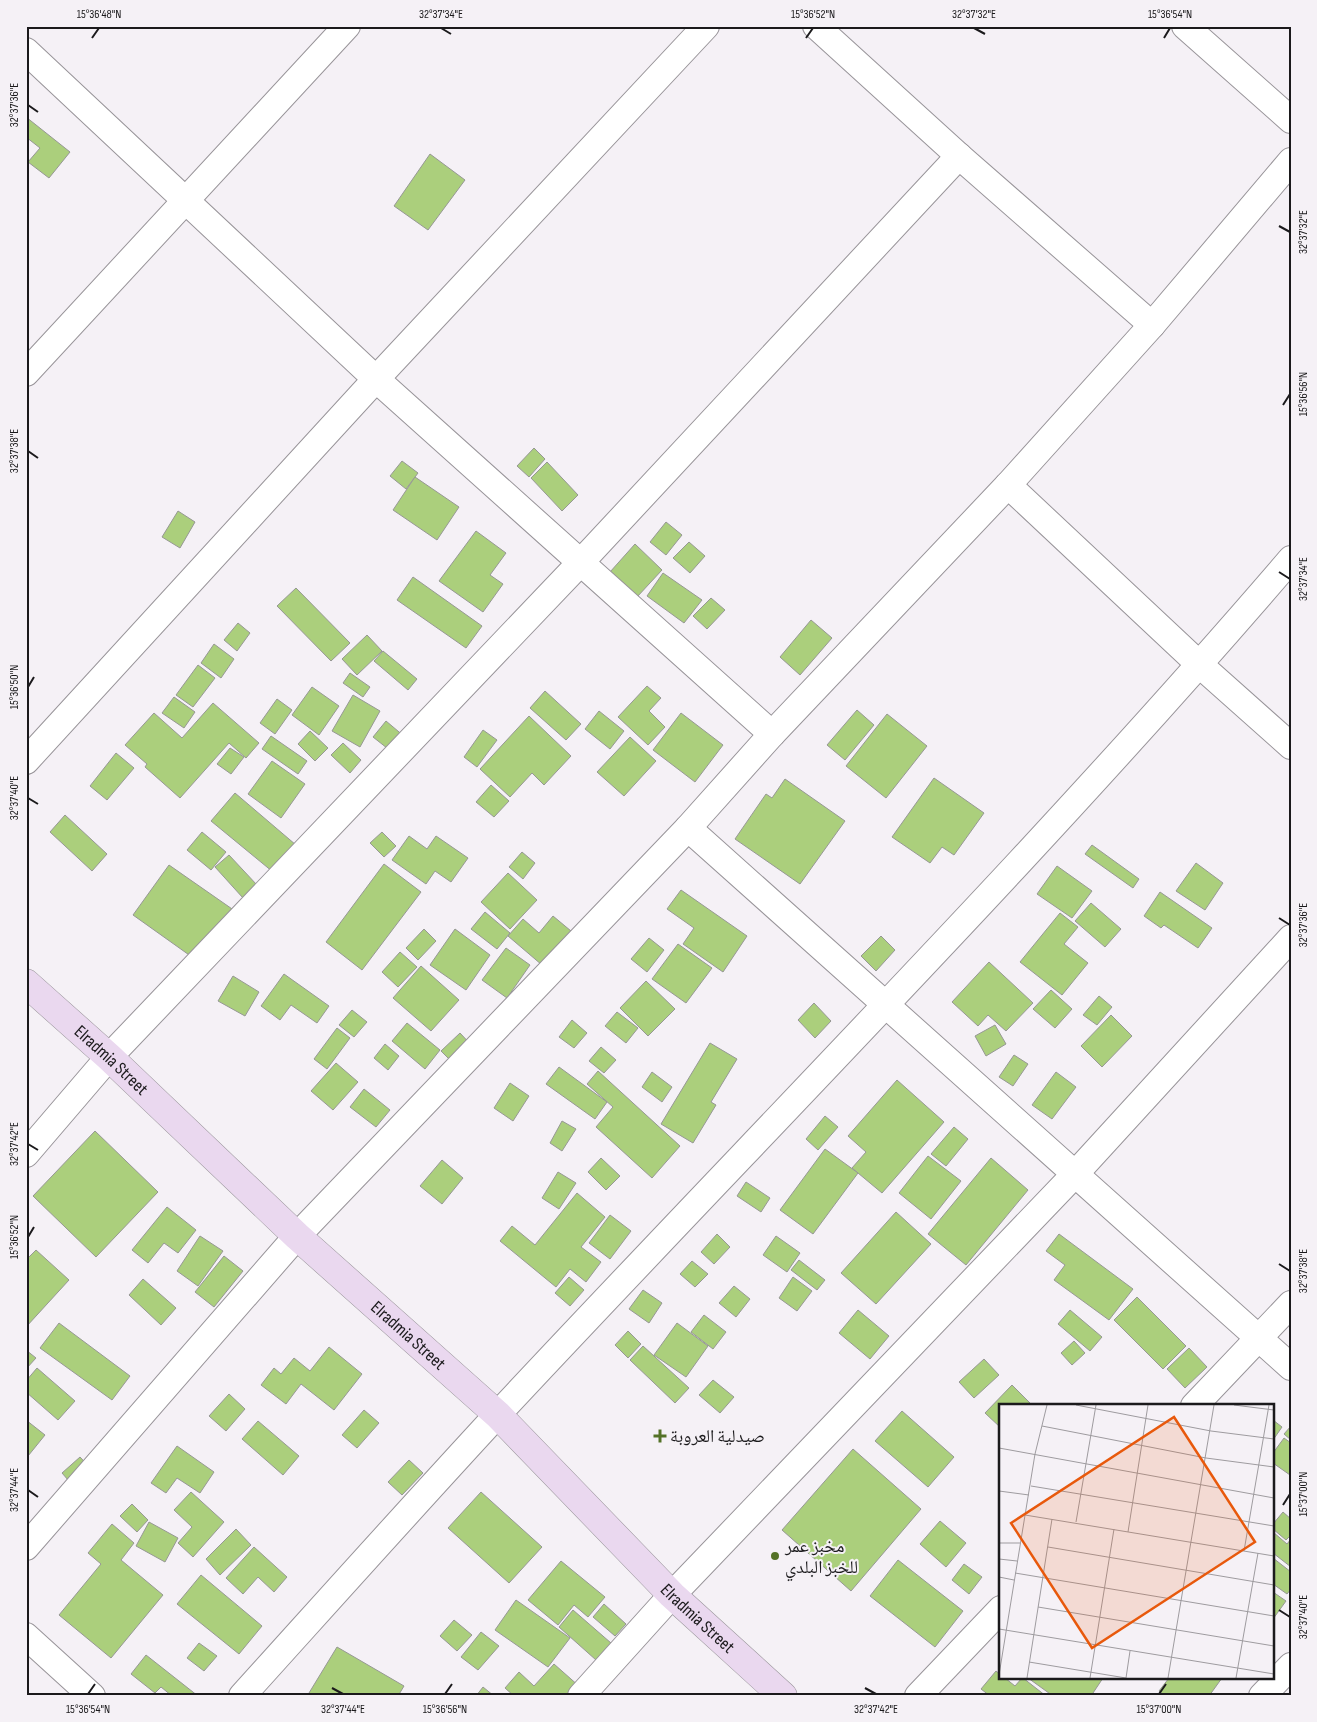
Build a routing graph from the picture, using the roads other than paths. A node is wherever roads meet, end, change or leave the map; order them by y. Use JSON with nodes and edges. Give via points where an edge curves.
{"nodes":[{"id":1,"x":347,"y":26,"type":"edge"},
{"id":2,"x":706,"y":26,"type":"edge"},
{"id":3,"x":816,"y":26,"type":"edge"},
{"id":4,"x":1185,"y":26,"type":"edge"},
{"id":5,"x":26,"y":51,"type":"edge"},
{"id":6,"x":1291,"y":120,"type":"edge"},
{"id":7,"x":959,"y":156,"type":"junction"},
{"id":8,"x":1291,"y":161,"type":"edge"},
{"id":9,"x":185,"y":201,"type":"junction"},
{"id":10,"x":1152,"y":324,"type":"junction"},
{"id":11,"x":26,"y":374,"type":"edge"},
{"id":12,"x":376,"y":379,"type":"junction"},
{"id":13,"x":1008,"y":485,"type":"junction"},
{"id":14,"x":1291,"y":559,"type":"edge"},
{"id":15,"x":581,"y":562,"type":"junction"},
{"id":16,"x":1200,"y":664,"type":"junction"},
{"id":17,"x":772,"y":734,"type":"junction"},
{"id":18,"x":1291,"y":746,"type":"edge"},
{"id":19,"x":26,"y":761,"type":"edge"},
{"id":20,"x":688,"y":828,"type":"junction"},
{"id":21,"x":1291,"y":938,"type":"edge"},
{"id":22,"x":26,"y":983,"type":"edge"},
{"id":23,"x":886,"y":1005,"type":"junction"},
{"id":24,"x":110,"y":1057,"type":"junction"},
{"id":25,"x":26,"y":1154,"type":"edge"},
{"id":26,"x":1076,"y":1173,"type":"junction"},
{"id":27,"x":297,"y":1236,"type":"junction"},
{"id":28,"x":1291,"y":1304,"type":"edge"},
{"id":29,"x":1259,"y":1338,"type":"junction"},
{"id":30,"x":1291,"y":1367,"type":"edge"},
{"id":31,"x":1196,"y":1404,"type":"edge"},
{"id":32,"x":498,"y":1415,"type":"junction"},
{"id":33,"x":26,"y":1547,"type":"edge"},
{"id":34,"x":672,"y":1594,"type":"junction"},
{"id":35,"x":999,"y":1611,"type":"edge"},
{"id":36,"x":26,"y":1636,"type":"edge"},
{"id":37,"x":1291,"y":1666,"type":"edge"},
{"id":38,"x":92,"y":1696,"type":"edge"},
{"id":39,"x":242,"y":1696,"type":"edge"},
{"id":40,"x":581,"y":1696,"type":"edge"},
{"id":41,"x":783,"y":1696,"type":"edge"},
{"id":42,"x":918,"y":1696,"type":"edge"},
{"id":43,"x":1262,"y":1696,"type":"edge"}],
"edges":[{"from":1,"to":9,"type":"street"},
{"from":2,"to":12,"type":"street"},
{"from":3,"to":7,"type":"street"},
{"from":4,"to":6,"type":"street"},
{"from":5,"to":9,"type":"street"},
{"from":7,"to":10,"type":"street"},
{"from":7,"to":15,"type":"street"},
{"from":8,"to":10,"type":"street"},
{"from":9,"to":11,"type":"street"},
{"from":9,"to":12,"type":"street"},
{"from":10,"to":13,"type":"street"},
{"from":12,"to":15,"type":"street"},
{"from":12,"to":19,"type":"street"},
{"from":13,"to":16,"type":"street"},
{"from":13,"to":17,"type":"street"},
{"from":14,"to":16,"type":"street"},
{"from":15,"to":17,"type":"street"},
{"from":15,"to":24,"type":"street"},
{"from":16,"to":18,"type":"street"},
{"from":16,"to":23,"type":"street"},
{"from":17,"to":20,"type":"street"},
{"from":20,"to":23,"type":"street"},
{"from":20,"to":27,"type":"street"},
{"from":21,"to":26,"type":"street"},
{"from":22,"to":24,"type":"street","name":"Elradmia Street"},
{"from":23,"to":26,"type":"street"},
{"from":23,"to":32,"type":"street"},
{"from":24,"to":25,"type":"street"},
{"from":24,"to":27,"type":"street","name":"Elradmia Street"},
{"from":26,"to":29,"type":"street"},
{"from":26,"to":34,"type":"street"},
{"from":27,"to":32,"type":"street","name":"Elradmia Street"},
{"from":27,"to":33,"type":"street"},
{"from":28,"to":29,"type":"street"},
{"from":29,"to":30,"type":"street"},
{"from":29,"to":31,"type":"street"},
{"from":32,"to":34,"type":"street","name":"Elradmia Street"},
{"from":32,"to":39,"type":"street"},
{"from":34,"to":40,"type":"street"},
{"from":34,"to":41,"type":"street","name":"Elradmia Street"},
{"from":35,"to":42,"type":"street"},
{"from":36,"to":38,"type":"street"},
{"from":37,"to":43,"type":"street"}]}
